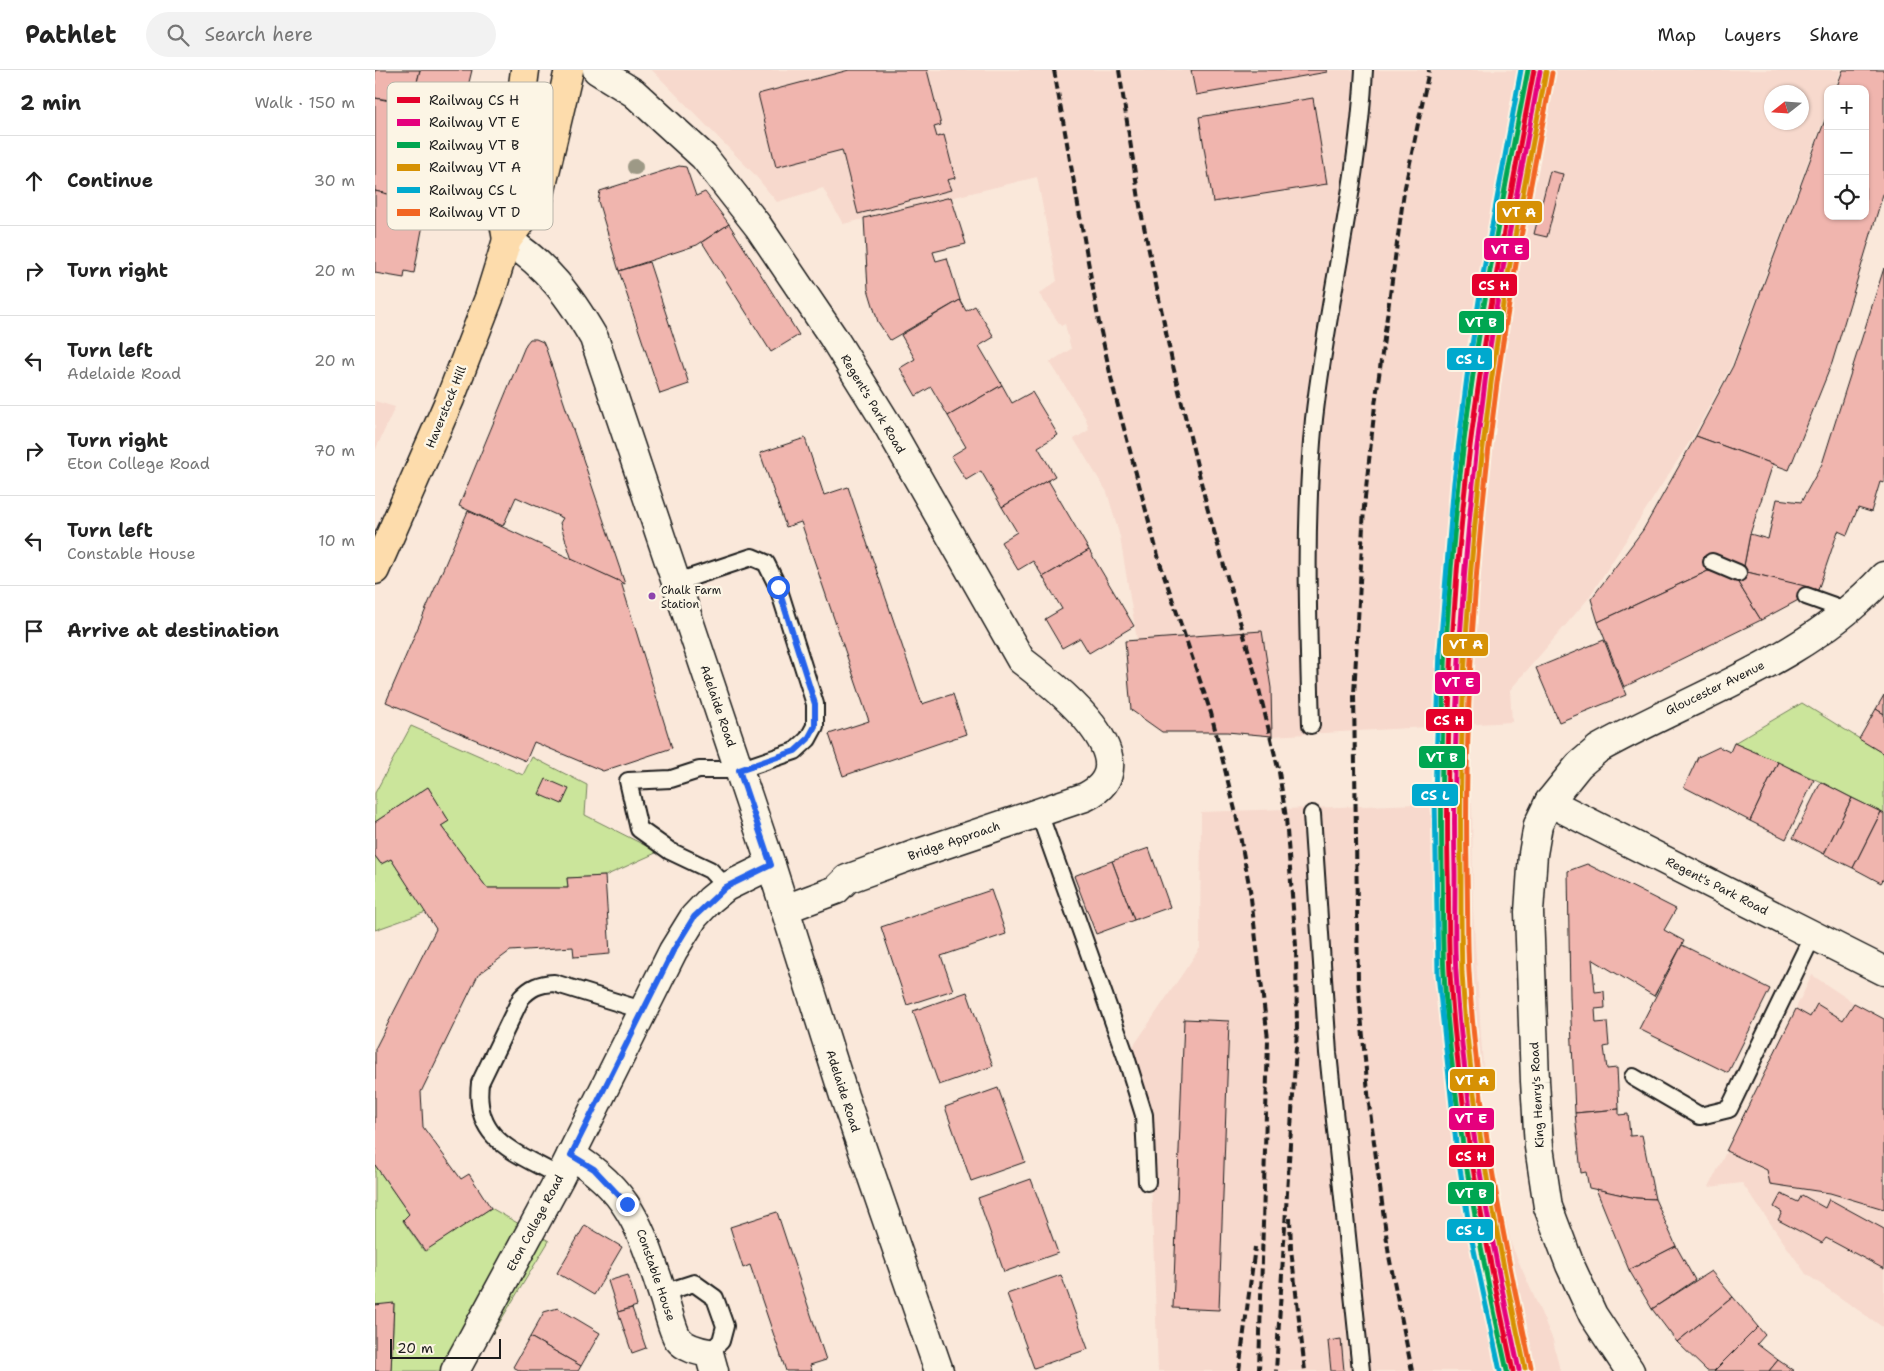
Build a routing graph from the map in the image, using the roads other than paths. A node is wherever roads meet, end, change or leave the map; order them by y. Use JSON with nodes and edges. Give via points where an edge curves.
{"nodes":[{"id":1,"x":569,"y":70,"type":"edge"},
{"id":2,"x":597,"y":70,"type":"edge"},
{"id":3,"x":1364,"y":70,"type":"edge"},
{"id":4,"x":553,"y":138,"type":"edge"},
{"id":5,"x":505,"y":230,"type":"edge"},
{"id":6,"x":515,"y":230,"type":"edge"},
{"id":7,"x":507,"y":240,"type":"junction"},
{"id":8,"x":1712,"y":562,"type":"dead end"},
{"id":9,"x":375,"y":570,"type":"edge"},
{"id":10,"x":1739,"y":574,"type":"dead end"},
{"id":11,"x":1884,"y":576,"type":"edge"},
{"id":12,"x":677,"y":582,"type":"junction"},
{"id":13,"x":1806,"y":596,"type":"dead end"},
{"id":14,"x":1847,"y":611,"type":"junction"},
{"id":15,"x":1311,"y":726,"type":"dead end"},
{"id":16,"x":1111,"y":765,"type":"joint"},
{"id":17,"x":739,"y":770,"type":"junction"},
{"id":18,"x":1549,"y":802,"type":"junction"},
{"id":19,"x":1039,"y":812,"type":"junction"},
{"id":20,"x":1312,"y":814,"type":"dead end"},
{"id":21,"x":771,"y":865,"type":"junction"},
{"id":22,"x":726,"y":887,"type":"junction"},
{"id":23,"x":785,"y":909,"type":"junction"},
{"id":24,"x":1813,"y":935,"type":"junction"},
{"id":25,"x":1884,"y":971,"type":"edge"},
{"id":26,"x":642,"y":1010,"type":"junction"},
{"id":27,"x":1633,"y":1077,"type":"dead end"},
{"id":28,"x":565,"y":1166,"type":"junction"},
{"id":29,"x":1147,"y":1182,"type":"dead end"},
{"id":30,"x":663,"y":1293,"type":"junction"},
{"id":31,"x":712,"y":1362,"type":"edge"},
{"id":32,"x":455,"y":1371,"type":"edge"},
{"id":33,"x":939,"y":1371,"type":"edge"},
{"id":34,"x":1361,"y":1371,"type":"edge"},
{"id":35,"x":1630,"y":1371,"type":"edge"}],
"edges":[{"from":1,"to":4,"type":"main road","name":"Haverstock Hill"},
{"from":2,"to":16,"type":"street","name":"Regent's Park Road","via":[[634,93],[704,157],[750,215],[833,337],[887,424],[1021,660],[1043,677],[1097,731]]},
{"from":3,"to":15,"type":"lane","via":[[1361,122],[1309,469],[1307,598]]},
{"from":5,"to":7,"type":"main road","name":"Haverstock Hill"},
{"from":6,"to":7,"type":"main road","name":"Haverstock Hill"},
{"from":7,"to":9,"type":"main road","name":"Haverstock Hill","via":[[489,298],[450,399]]},
{"from":7,"to":12,"type":"street","name":"Adelaide Road","via":[[542,266],[578,310],[593,338]]},
{"from":8,"to":10,"type":"lane"},
{"from":11,"to":14,"type":"street","name":"Gloucester Avenue"},
{"from":12,"to":17,"type":"street","name":"Adelaide Road"},
{"from":12,"to":17,"type":"lane","via":[[752,557],[765,563],[778,587],[815,704],[815,726],[808,739],[795,751]]},
{"from":13,"to":14,"type":"lane"},
{"from":14,"to":18,"type":"street","name":"Gloucester Avenue","via":[[1823,631],[1791,650],[1598,749],[1579,765]]},
{"from":16,"to":19,"type":"street","name":"Bridge Approach","via":[[1105,784],[1096,792]]},
{"from":17,"to":21,"type":"street","name":"Adelaide Road"},
{"from":17,"to":22,"type":"lane","via":[[699,770],[671,779],[628,781],[639,829],[669,851],[710,870]]},
{"from":18,"to":24,"type":"street","name":"Regent's Park Road"},
{"from":18,"to":35,"type":"street","name":"King Henry's Road","via":[[1538,825],[1529,912],[1539,1147],[1548,1207],[1569,1265],[1593,1315]]},
{"from":19,"to":23,"type":"street","name":"Bridge Approach","via":[[847,879],[836,890]]},
{"from":19,"to":29,"type":"lane","via":[[1144,1115]]},
{"from":20,"to":34,"type":"lane","via":[[1329,1053]]},
{"from":21,"to":22,"type":"street","name":"Eton College Road"},
{"from":21,"to":23,"type":"street","name":"Adelaide Road"},
{"from":22,"to":26,"type":"street","name":"Eton College Road","via":[[694,917]]},
{"from":23,"to":33,"type":"street","name":"Adelaide Road","via":[[844,1096]]},
{"from":24,"to":25,"type":"street","name":"Regent's Park Road"},
{"from":24,"to":27,"type":"lane","via":[[1729,1109],[1700,1116]]},
{"from":26,"to":28,"type":"street","name":"Eton College Road"},
{"from":26,"to":28,"type":"lane","via":[[554,983],[530,989],[521,998],[480,1084],[480,1113],[495,1140]]},
{"from":28,"to":30,"type":"street","name":"Constable House","via":[[594,1169],[627,1204],[642,1233]]},
{"from":28,"to":32,"type":"street","name":"Eton College Road"},
{"from":30,"to":31,"type":"street","name":"Constable House","via":[[678,1338]]},
{"from":30,"to":31,"type":"lane","via":[[694,1283],[715,1298],[725,1326]]}]}
